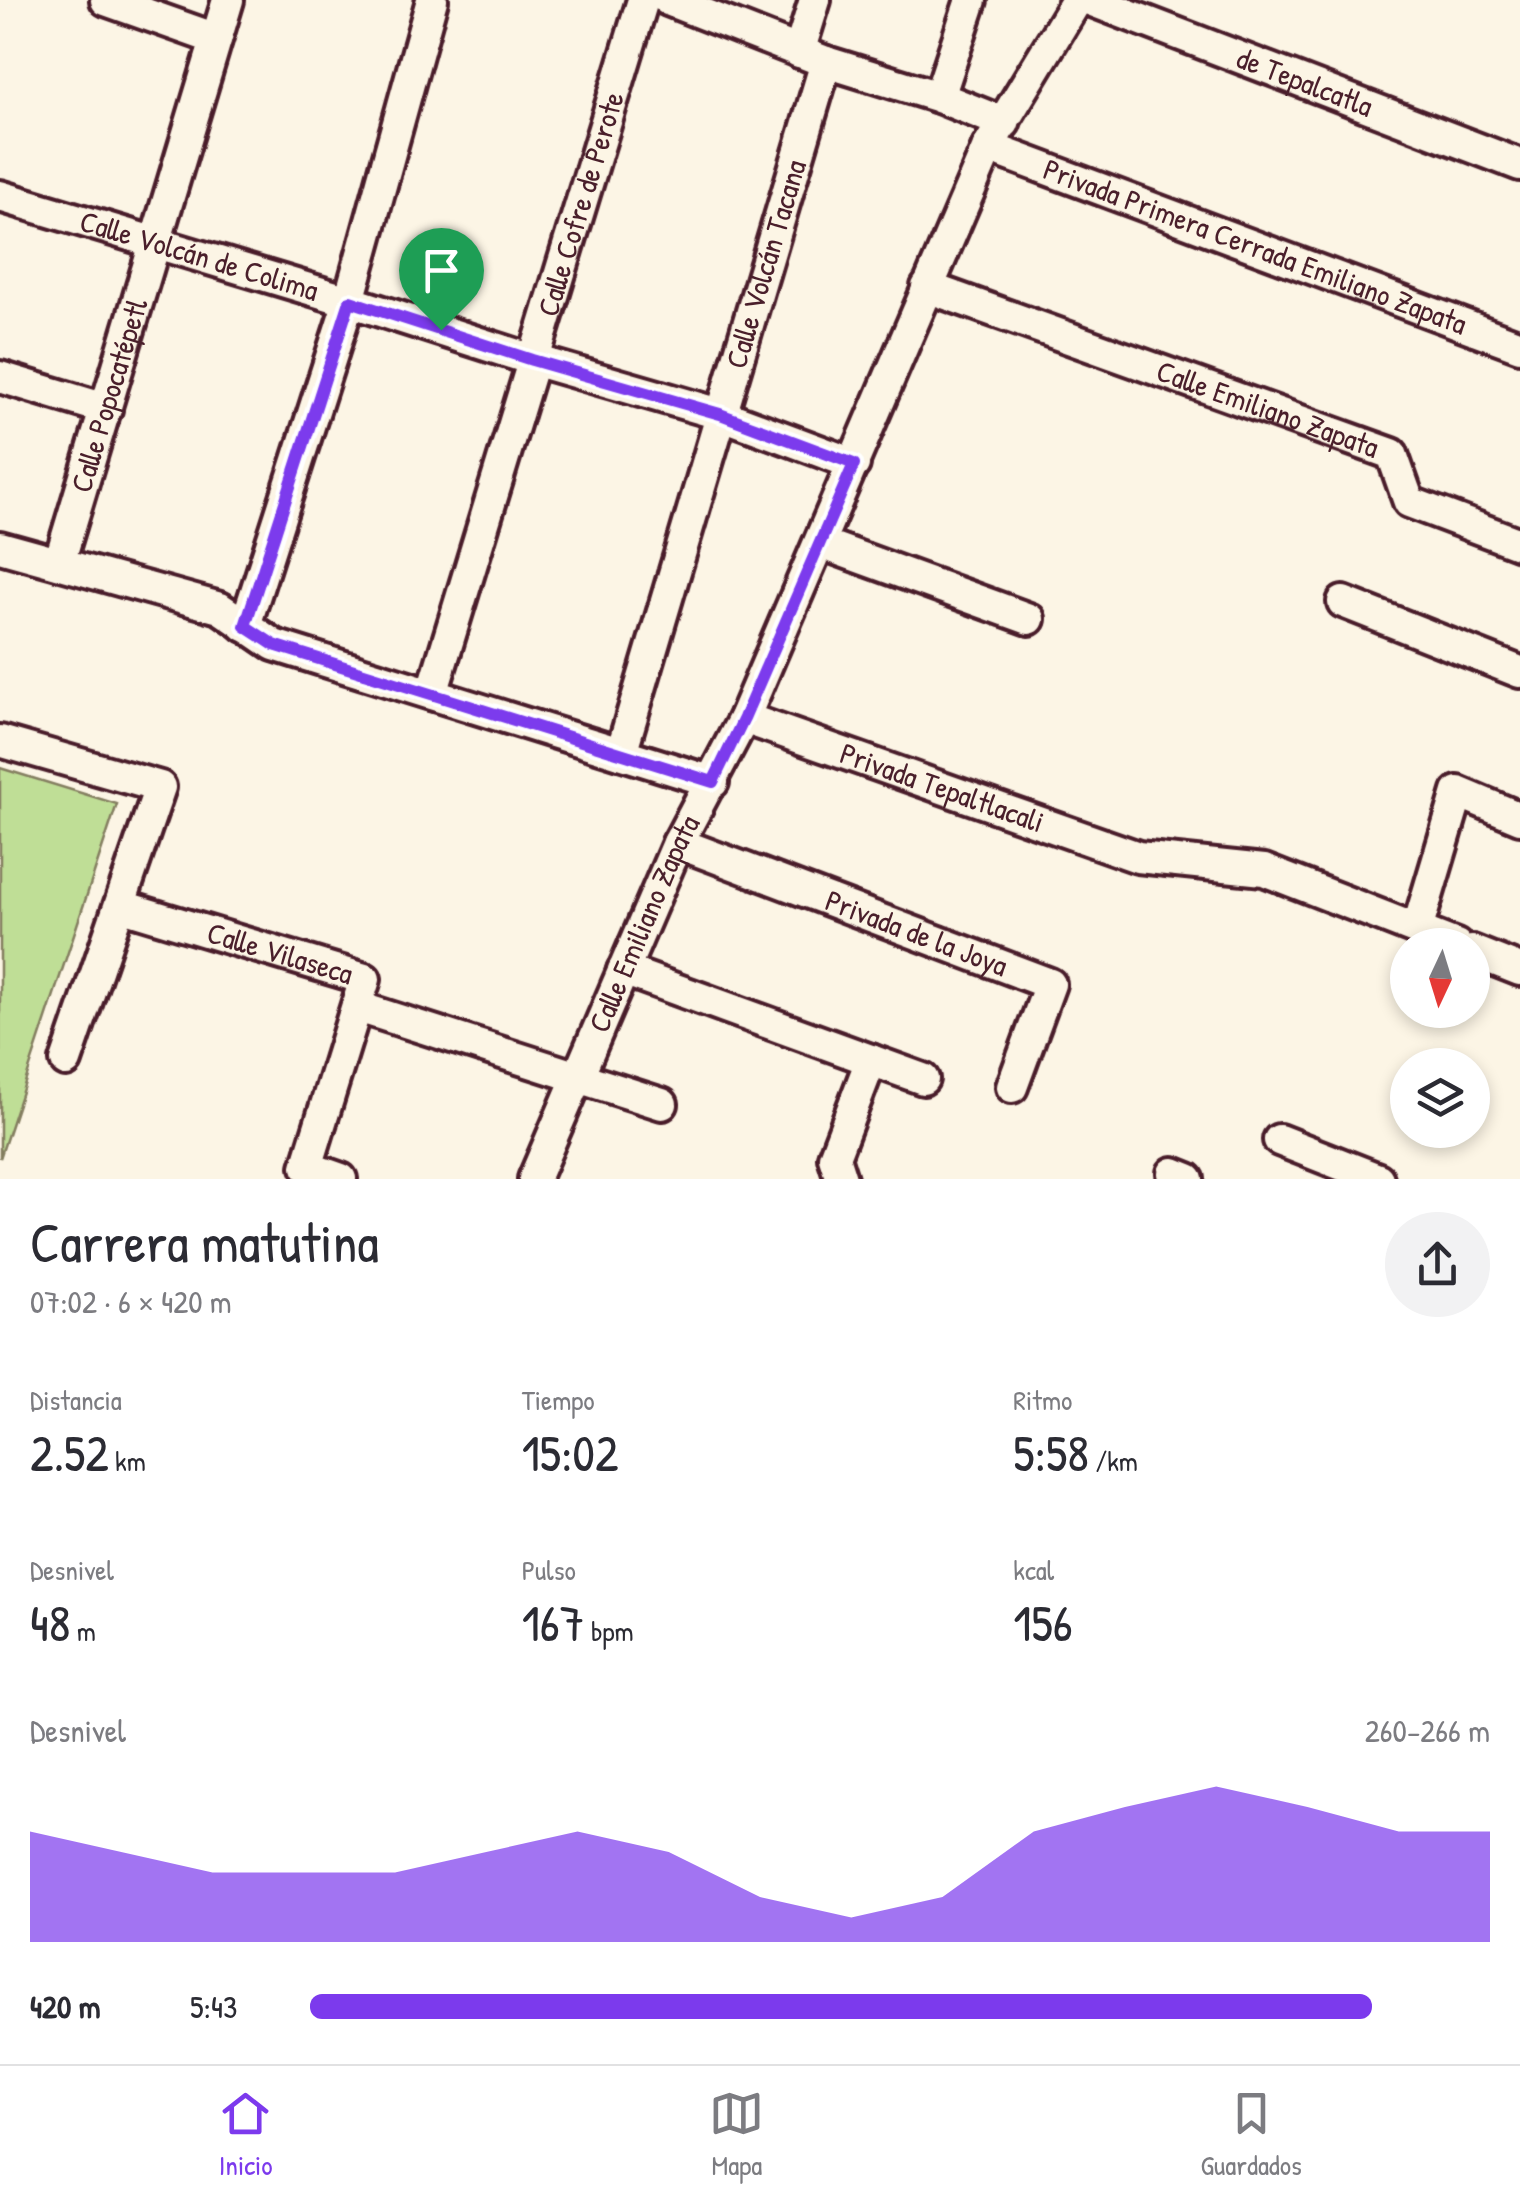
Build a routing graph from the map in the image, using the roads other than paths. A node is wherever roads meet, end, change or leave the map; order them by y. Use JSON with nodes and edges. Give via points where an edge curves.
{"nodes":[{"id":1,"x":106,"y":0,"type":"edge"},
{"id":2,"x":228,"y":0,"type":"edge"},
{"id":3,"x":432,"y":0,"type":"edge"},
{"id":4,"x":643,"y":0,"type":"edge"},
{"id":5,"x":668,"y":0,"type":"edge"},
{"id":6,"x":815,"y":0,"type":"edge"},
{"id":7,"x":970,"y":0,"type":"edge"},
{"id":8,"x":1076,"y":0,"type":"edge"},
{"id":9,"x":1090,"y":0,"type":"edge"},
{"id":10,"x":216,"y":39,"type":"junction"},
{"id":11,"x":813,"y":57,"type":"junction"},
{"id":12,"x":939,"y":97,"type":"junction"},
{"id":13,"x":996,"y":135,"type":"junction"},
{"id":14,"x":1520,"y":165,"type":"edge"},
{"id":15,"x":0,"y":196,"type":"edge"},
{"id":16,"x":156,"y":244,"type":"junction"},
{"id":17,"x":928,"y":287,"type":"junction"},
{"id":18,"x":350,"y":301,"type":"junction"},
{"id":19,"x":1520,"y":346,"type":"edge"},
{"id":20,"x":532,"y":360,"type":"junction"},
{"id":21,"x":0,"y":376,"type":"edge"},
{"id":22,"x":106,"y":410,"type":"junction"},
{"id":23,"x":720,"y":414,"type":"junction"},
{"id":24,"x":854,"y":464,"type":"junction"},
{"id":25,"x":820,"y":543,"type":"junction"},
{"id":26,"x":1520,"y":544,"type":"edge"},
{"id":27,"x":0,"y":547,"type":"edge"},
{"id":28,"x":59,"y":563,"type":"junction"},
{"id":29,"x":1343,"y":602,"type":"dead end"},
{"id":30,"x":1029,"y":619,"type":"dead end"},
{"id":31,"x":245,"y":626,"type":"junction"},
{"id":32,"x":1520,"y":672,"type":"edge"},
{"id":33,"x":432,"y":694,"type":"junction"},
{"id":34,"x":744,"y":718,"type":"junction"},
{"id":35,"x":0,"y":741,"type":"edge"},
{"id":36,"x":621,"y":752,"type":"junction"},
{"id":37,"x":713,"y":782,"type":"junction"},
{"id":38,"x":1520,"y":818,"type":"edge"},
{"id":39,"x":678,"y":843,"type":"junction"},
{"id":40,"x":122,"y":906,"type":"junction"},
{"id":41,"x":1413,"y":928,"type":"edge"},
{"id":42,"x":1419,"y":928,"type":"edge"},
{"id":43,"x":1490,"y":959,"type":"edge"},
{"id":44,"x":623,"y":970,"type":"junction"},
{"id":45,"x":1520,"y":970,"type":"edge"},
{"id":46,"x":358,"y":1007,"type":"junction"},
{"id":47,"x":871,"y":1060,"type":"junction"},
{"id":48,"x":66,"y":1061,"type":"dead end"},
{"id":49,"x":577,"y":1078,"type":"junction"},
{"id":50,"x":923,"y":1078,"type":"dead end"},
{"id":51,"x":1012,"y":1087,"type":"dead end"},
{"id":52,"x":662,"y":1104,"type":"dead end"},
{"id":53,"x":1279,"y":1140,"type":"dead end"},
{"id":54,"x":341,"y":1179,"type":"edge"},
{"id":55,"x":534,"y":1179,"type":"edge"},
{"id":56,"x":841,"y":1179,"type":"edge"},
{"id":57,"x":1378,"y":1179,"type":"edge"}],
"edges":[{"from":1,"to":10,"type":"street"},
{"from":2,"to":10,"type":"street","name":"Calle Popocatépetl"},
{"from":3,"to":18,"type":"street"},
{"from":4,"to":20,"type":"street","name":"Calle Cofre de Perote"},
{"from":5,"to":11,"type":"street","name":"Privada Primera Cerrada Emiliano Zapata"},
{"from":6,"to":11,"type":"street","name":"Calle Volcán Tacana"},
{"from":7,"to":12,"type":"street"},
{"from":8,"to":13,"type":"street","name":"Calle Emiliano Zapata"},
{"from":9,"to":14,"type":"street","name":"de Tepalcatla"},
{"from":10,"to":16,"type":"street","name":"Calle Popocatépetl"},
{"from":11,"to":12,"type":"street","name":"Privada Primera Cerrada Emiliano Zapata"},
{"from":11,"to":23,"type":"street","name":"Calle Volcán Tacana"},
{"from":12,"to":13,"type":"street","name":"Privada Primera Cerrada Emiliano Zapata"},
{"from":13,"to":17,"type":"street","name":"Calle Emiliano Zapata"},
{"from":13,"to":19,"type":"street","name":"Privada Primera Cerrada Emiliano Zapata"},
{"from":15,"to":16,"type":"street","name":"Calle Volcán de Colima"},
{"from":16,"to":18,"type":"street","name":"Calle Volcán de Colima"},
{"from":16,"to":22,"type":"street","name":"Calle Popocatépetl"},
{"from":17,"to":24,"type":"street","name":"Calle Emiliano Zapata"},
{"from":17,"to":26,"type":"street","name":"Calle Emiliano Zapata","via":[[1392,454],[1409,502]]},
{"from":18,"to":20,"type":"street","name":"Calle Volcán de Colima"},
{"from":18,"to":31,"type":"street"},
{"from":20,"to":23,"type":"street","name":"Calle Volcán de Colima"},
{"from":20,"to":33,"type":"street","name":"Calle Cofre de Perote"},
{"from":21,"to":22,"type":"street"},
{"from":22,"to":28,"type":"street","name":"Calle Popocatépetl"},
{"from":23,"to":24,"type":"street","name":"Calle Volcán de Colima"},
{"from":23,"to":36,"type":"street","name":"Calle Volcán Tacana"},
{"from":24,"to":25,"type":"street","name":"Calle Emiliano Zapata"},
{"from":25,"to":30,"type":"street"},
{"from":25,"to":34,"type":"street","name":"Calle Emiliano Zapata"},
{"from":27,"to":28,"type":"street"},
{"from":28,"to":31,"type":"street","via":[[220,608]]},
{"from":29,"to":32,"type":"street"},
{"from":31,"to":33,"type":"street","via":[[274,645]]},
{"from":33,"to":36,"type":"street"},
{"from":34,"to":37,"type":"street","name":"Calle Emiliano Zapata"},
{"from":34,"to":41,"type":"street","name":"Privada Tepaltlacali","via":[[1138,856],[1264,870]]},
{"from":35,"to":40,"type":"street","via":[[160,787]]},
{"from":36,"to":37,"type":"street"},
{"from":37,"to":39,"type":"street","name":"Calle Emiliano Zapata"},
{"from":38,"to":42,"type":"street","via":[[1458,792]]},
{"from":39,"to":44,"type":"street","name":"Calle Emiliano Zapata"},
{"from":39,"to":51,"type":"street","name":"Privada de la Joya","via":[[1050,984]]},
{"from":40,"to":46,"type":"street","name":"Calle Vilaseca","via":[[364,980]]},
{"from":40,"to":48,"type":"street"},
{"from":43,"to":45,"type":"street"},
{"from":44,"to":47,"type":"street"},
{"from":44,"to":49,"type":"street","name":"Calle Emiliano Zapata"},
{"from":46,"to":49,"type":"street","name":"Calle Vilaseca"},
{"from":46,"to":54,"type":"street","via":[[308,1167]]},
{"from":47,"to":50,"type":"street"},
{"from":47,"to":56,"type":"street","via":[[834,1158]]},
{"from":49,"to":52,"type":"street","name":"Calle Vilaseca"},
{"from":49,"to":55,"type":"street","name":"Calle Emiliano Zapata"},
{"from":53,"to":57,"type":"street"}]}
